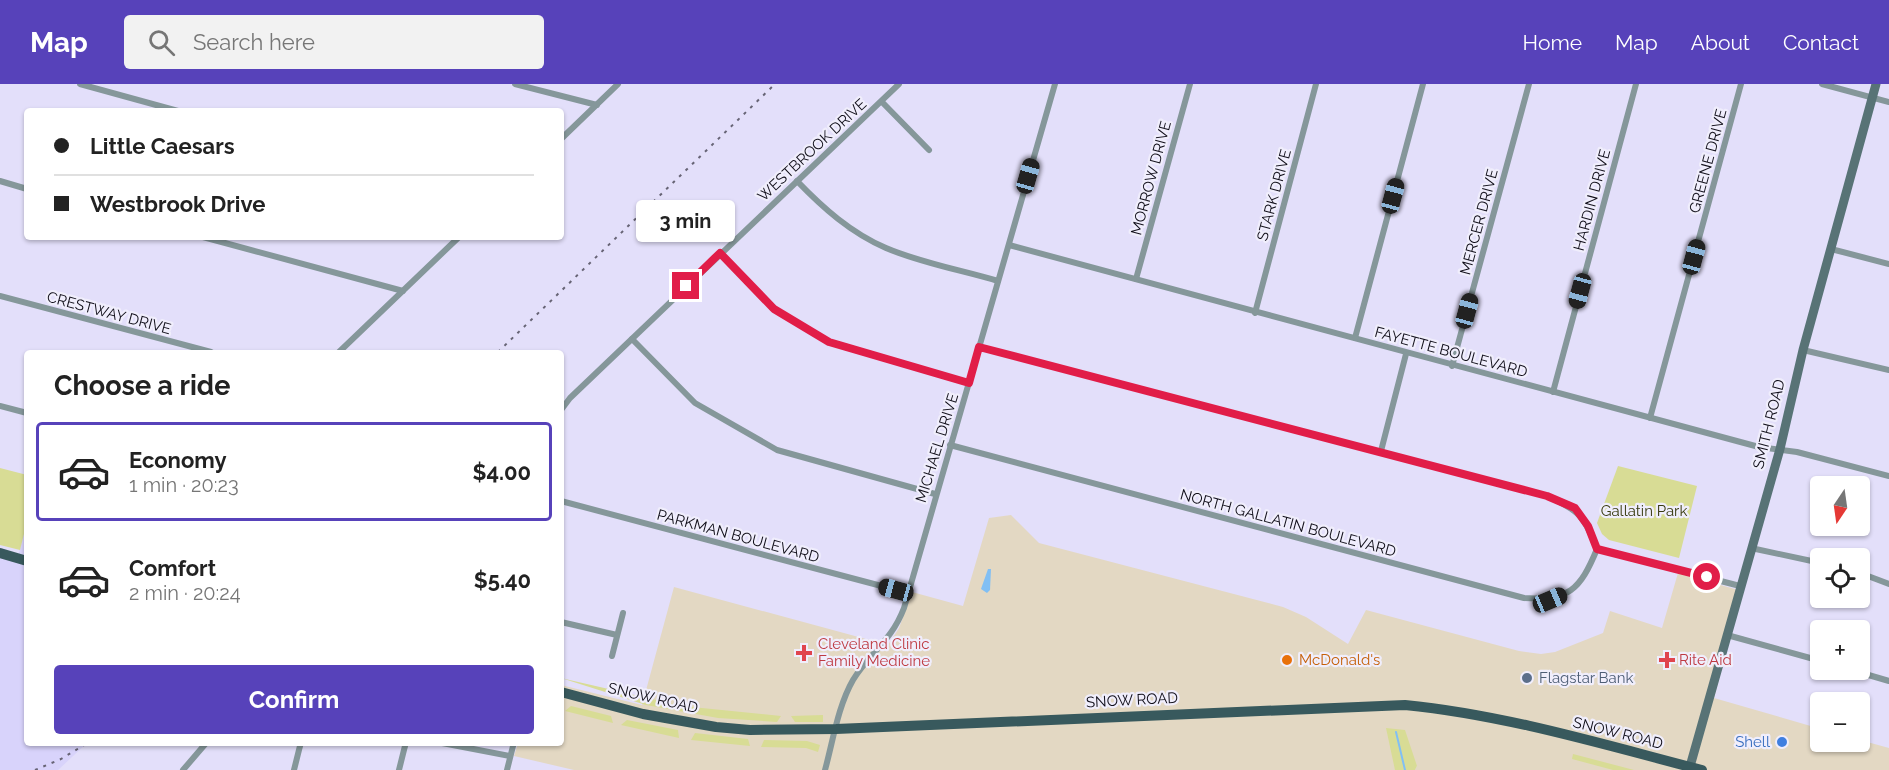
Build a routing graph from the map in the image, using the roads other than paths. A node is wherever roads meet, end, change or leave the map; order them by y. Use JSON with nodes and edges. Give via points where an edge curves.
{"nodes":[{"id":1,"x":80,"y":84,"type":"edge"},
{"id":2,"x":515,"y":84,"type":"edge"},
{"id":3,"x":618,"y":84,"type":"edge"},
{"id":4,"x":899,"y":84,"type":"edge"},
{"id":5,"x":1054,"y":84,"type":"edge"},
{"id":6,"x":1190,"y":84,"type":"edge"},
{"id":7,"x":1316,"y":84,"type":"edge"},
{"id":8,"x":1423,"y":84,"type":"edge"},
{"id":9,"x":1529,"y":84,"type":"edge"},
{"id":10,"x":1636,"y":84,"type":"edge"},
{"id":11,"x":1741,"y":84,"type":"edge"},
{"id":12,"x":1822,"y":84,"type":"edge"},
{"id":13,"x":1876,"y":84,"type":"edge"},
{"id":14,"x":1872,"y":97,"type":"junction"},
{"id":15,"x":882,"y":102,"type":"junction"},
{"id":16,"x":1889,"y":102,"type":"edge"},
{"id":17,"x":597,"y":105,"type":"junction"},
{"id":18,"x":167,"y":108,"type":"edge"},
{"id":19,"x":564,"y":136,"type":"edge"},
{"id":20,"x":929,"y":150,"type":"dead end"},
{"id":21,"x":0,"y":181,"type":"edge"},
{"id":22,"x":797,"y":181,"type":"junction"},
{"id":23,"x":24,"y":188,"type":"edge"},
{"id":24,"x":214,"y":240,"type":"edge"},
{"id":25,"x":456,"y":240,"type":"edge"},
{"id":26,"x":1009,"y":246,"type":"junction"},
{"id":27,"x":1831,"y":249,"type":"junction"},
{"id":28,"x":720,"y":253,"type":"junction"},
{"id":29,"x":1889,"y":264,"type":"edge"},
{"id":30,"x":1136,"y":279,"type":"junction"},
{"id":31,"x":998,"y":281,"type":"junction"},
{"id":32,"x":403,"y":291,"type":"junction"},
{"id":33,"x":0,"y":296,"type":"edge"},
{"id":34,"x":1255,"y":313,"type":"junction"},
{"id":35,"x":1355,"y":338,"type":"junction"},
{"id":36,"x":632,"y":339,"type":"junction"},
{"id":37,"x":979,"y":347,"type":"junction"},
{"id":38,"x":204,"y":350,"type":"edge"},
{"id":39,"x":341,"y":350,"type":"edge"},
{"id":40,"x":1803,"y":350,"type":"junction"},
{"id":41,"x":1406,"y":354,"type":"junction"},
{"id":42,"x":1452,"y":366,"type":"junction"},
{"id":43,"x":1889,"y":370,"type":"edge"},
{"id":44,"x":969,"y":383,"type":"junction"},
{"id":45,"x":1552,"y":392,"type":"junction"},
{"id":46,"x":0,"y":406,"type":"edge"},
{"id":47,"x":564,"y":406,"type":"edge"},
{"id":48,"x":24,"y":412,"type":"edge"},
{"id":49,"x":1650,"y":418,"type":"junction"},
{"id":50,"x":950,"y":446,"type":"junction"},
{"id":51,"x":1780,"y":449,"type":"junction"},
{"id":52,"x":1381,"y":451,"type":"junction"},
{"id":53,"x":1889,"y":476,"type":"edge"},
{"id":54,"x":934,"y":494,"type":"junction"},
{"id":55,"x":564,"y":502,"type":"edge"},
{"id":56,"x":1751,"y":548,"type":"junction"},
{"id":57,"x":1597,"y":549,"type":"junction"},
{"id":58,"x":0,"y":553,"type":"edge"},
{"id":59,"x":24,"y":560,"type":"edge"},
{"id":60,"x":1810,"y":561,"type":"edge"},
{"id":61,"x":1870,"y":577,"type":"edge"},
{"id":62,"x":1889,"y":584,"type":"edge"},
{"id":63,"x":1740,"y":586,"type":"junction"},
{"id":64,"x":908,"y":593,"type":"junction"},
{"id":65,"x":623,"y":613,"type":"dead end"},
{"id":66,"x":564,"y":623,"type":"edge"},
{"id":67,"x":617,"y":635,"type":"junction"},
{"id":68,"x":1727,"y":635,"type":"junction"},
{"id":69,"x":612,"y":656,"type":"dead end"},
{"id":70,"x":1810,"y":658,"type":"edge"},
{"id":71,"x":1870,"y":675,"type":"edge"},
{"id":72,"x":1889,"y":681,"type":"edge"},
{"id":73,"x":564,"y":693,"type":"edge"},
{"id":74,"x":836,"y":729,"type":"junction"},
{"id":75,"x":204,"y":746,"type":"edge"},
{"id":76,"x":300,"y":746,"type":"edge"},
{"id":77,"x":405,"y":746,"type":"edge"},
{"id":78,"x":458,"y":746,"type":"edge"},
{"id":79,"x":513,"y":746,"type":"edge"},
{"id":80,"x":510,"y":756,"type":"junction"},
{"id":81,"x":1690,"y":768,"type":"edge"},
{"id":82,"x":183,"y":770,"type":"edge"},
{"id":83,"x":294,"y":770,"type":"edge"},
{"id":84,"x":399,"y":770,"type":"edge"},
{"id":85,"x":507,"y":770,"type":"edge"},
{"id":86,"x":825,"y":770,"type":"edge"},
{"id":87,"x":1702,"y":770,"type":"edge"}],
"edges":[{"from":1,"to":18,"type":"street"},
{"from":2,"to":17,"type":"street"},
{"from":3,"to":17,"type":"street"},
{"from":4,"to":15,"type":"street","name":"WESTBROOK DRIVE"},
{"from":5,"to":26,"type":"street","name":"MICHAEL DRIVE"},
{"from":6,"to":30,"type":"street","name":"MORROW DRIVE"},
{"from":7,"to":34,"type":"street","name":"STARK DRIVE"},
{"from":8,"to":35,"type":"street"},
{"from":9,"to":42,"type":"street","name":"MERCER DRIVE"},
{"from":10,"to":45,"type":"street","name":"HARDIN DRIVE"},
{"from":11,"to":49,"type":"street","name":"GREENE DRIVE"},
{"from":12,"to":14,"type":"street"},
{"from":13,"to":14,"type":"main road","name":"SMITH ROAD"},
{"from":14,"to":16,"type":"street"},
{"from":14,"to":27,"type":"main road","name":"SMITH ROAD"},
{"from":15,"to":20,"type":"street"},
{"from":15,"to":22,"type":"street","name":"WESTBROOK DRIVE"},
{"from":17,"to":19,"type":"street"},
{"from":21,"to":23,"type":"street"},
{"from":22,"to":28,"type":"street","name":"WESTBROOK DRIVE"},
{"from":22,"to":31,"type":"street","via":[[822,208],[886,248]]},
{"from":24,"to":32,"type":"street"},
{"from":25,"to":32,"type":"street"},
{"from":26,"to":30,"type":"street","name":"FAYETTE BOULEVARD"},
{"from":26,"to":31,"type":"street","name":"MICHAEL DRIVE"},
{"from":27,"to":29,"type":"street"},
{"from":27,"to":40,"type":"main road","name":"SMITH ROAD"},
{"from":28,"to":36,"type":"street","name":"WESTBROOK DRIVE"},
{"from":28,"to":44,"type":"street","via":[[774,309],[829,342]]},
{"from":30,"to":34,"type":"street","name":"FAYETTE BOULEVARD"},
{"from":31,"to":37,"type":"street","name":"MICHAEL DRIVE"},
{"from":32,"to":39,"type":"street"},
{"from":33,"to":38,"type":"street","name":"CRESTWAY DRIVE"},
{"from":34,"to":35,"type":"street","name":"FAYETTE BOULEVARD"},
{"from":35,"to":41,"type":"street","name":"FAYETTE BOULEVARD"},
{"from":36,"to":47,"type":"street","name":"WESTBROOK DRIVE"},
{"from":36,"to":54,"type":"street","via":[[695,403],[777,450]]},
{"from":37,"to":44,"type":"street","name":"MICHAEL DRIVE"},
{"from":37,"to":52,"type":"street"},
{"from":40,"to":43,"type":"street"},
{"from":40,"to":51,"type":"main road","name":"SMITH ROAD"},
{"from":41,"to":42,"type":"street","name":"FAYETTE BOULEVARD"},
{"from":41,"to":52,"type":"street"},
{"from":42,"to":45,"type":"street","name":"FAYETTE BOULEVARD"},
{"from":44,"to":50,"type":"street","name":"MICHAEL DRIVE"},
{"from":45,"to":49,"type":"street","name":"FAYETTE BOULEVARD"},
{"from":46,"to":48,"type":"street"},
{"from":49,"to":51,"type":"street","name":"FAYETTE BOULEVARD"},
{"from":50,"to":54,"type":"street","name":"MICHAEL DRIVE"},
{"from":50,"to":57,"type":"street","name":"NORTH GALLATIN BOULEVARD","via":[[1524,598],[1550,600],[1575,589],[1588,572]]},
{"from":51,"to":53,"type":"street","name":"FAYETTE BOULEVARD"},
{"from":51,"to":56,"type":"main road","name":"SMITH ROAD"},
{"from":52,"to":57,"type":"street","via":[[1547,496],[1575,508]]},
{"from":54,"to":64,"type":"street","name":"MICHAEL DRIVE"},
{"from":55,"to":64,"type":"street","name":"PARKMAN BOULEVARD"},
{"from":56,"to":60,"type":"street"},
{"from":56,"to":63,"type":"main road","name":"SMITH ROAD"},
{"from":57,"to":63,"type":"street"},
{"from":58,"to":59,"type":"main road"},
{"from":61,"to":62,"type":"street"},
{"from":63,"to":68,"type":"main road","name":"SMITH ROAD"},
{"from":64,"to":74,"type":"street","name":"MICHAEL DRIVE","via":[[893,632],[853,681]]},
{"from":65,"to":67,"type":"street"},
{"from":66,"to":67,"type":"street"},
{"from":67,"to":69,"type":"street"},
{"from":68,"to":70,"type":"street"},
{"from":68,"to":81,"type":"main road","name":"SMITH ROAD"},
{"from":71,"to":72,"type":"street"},
{"from":73,"to":74,"type":"main road","name":"SNOW ROAD","via":[[643,714],[716,727]]},
{"from":74,"to":81,"type":"main road","name":"SNOW ROAD","via":[[1405,705],[1507,721]]},
{"from":74,"to":86,"type":"street","name":"MICHAEL DRIVE"},
{"from":75,"to":82,"type":"street"},
{"from":76,"to":83,"type":"street"},
{"from":77,"to":84,"type":"street"},
{"from":78,"to":80,"type":"street"},
{"from":79,"to":80,"type":"street"},
{"from":80,"to":85,"type":"street"},
{"from":81,"to":87,"type":"main road","name":"SNOW ROAD"}]}
